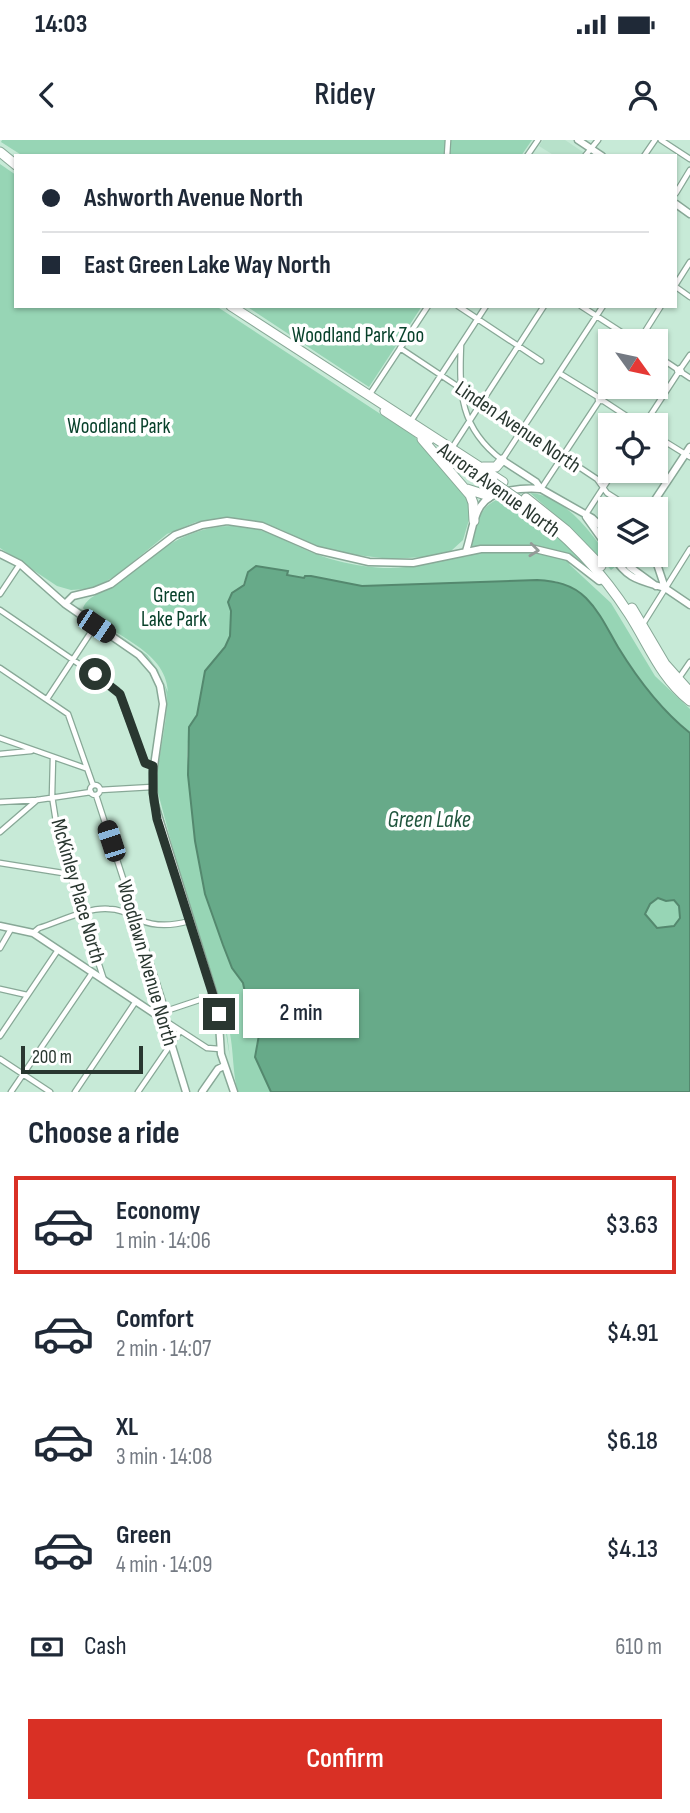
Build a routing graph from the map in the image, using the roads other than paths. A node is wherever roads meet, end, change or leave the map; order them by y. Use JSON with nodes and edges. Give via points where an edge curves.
{"nodes":[{"id":1,"x":578,"y":140,"type":"edge"},
{"id":2,"x":598,"y":140,"type":"edge"},
{"id":3,"x":661,"y":140,"type":"edge"},
{"id":4,"x":591,"y":149,"type":"junction"},
{"id":5,"x":0,"y":152,"type":"edge"},
{"id":6,"x":587,"y":154,"type":"edge"},
{"id":7,"x":599,"y":154,"type":"edge"},
{"id":8,"x":690,"y":159,"type":"edge"},
{"id":9,"x":14,"y":163,"type":"edge"},
{"id":10,"x":690,"y":170,"type":"edge"},
{"id":11,"x":677,"y":191,"type":"edge"},
{"id":12,"x":690,"y":262,"type":"edge"},
{"id":13,"x":677,"y":284,"type":"edge"},
{"id":14,"x":234,"y":308,"type":"edge"},
{"id":15,"x":427,"y":308,"type":"edge"},
{"id":16,"x":461,"y":308,"type":"edge"},
{"id":17,"x":485,"y":308,"type":"edge"},
{"id":18,"x":543,"y":308,"type":"edge"},
{"id":19,"x":584,"y":308,"type":"edge"},
{"id":20,"x":602,"y":308,"type":"edge"},
{"id":21,"x":660,"y":308,"type":"edge"},
{"id":22,"x":596,"y":316,"type":"junction"},
{"id":23,"x":478,"y":319,"type":"junction"},
{"id":24,"x":617,"y":329,"type":"edge"},
{"id":25,"x":645,"y":329,"type":"edge"},
{"id":26,"x":461,"y":345,"type":"junction"},
{"id":27,"x":519,"y":346,"type":"junction"},
{"id":28,"x":400,"y":348,"type":"junction"},
{"id":29,"x":690,"y":355,"type":"edge"},
{"id":30,"x":541,"y":361,"type":"dead end"},
{"id":31,"x":668,"y":363,"type":"edge"},
{"id":32,"x":679,"y":371,"type":"junction"},
{"id":33,"x":333,"y":373,"type":"junction"},
{"id":34,"x":559,"y":373,"type":"junction"},
{"id":35,"x":441,"y":375,"type":"junction"},
{"id":36,"x":690,"y":378,"type":"edge"},
{"id":37,"x":459,"y":387,"type":"junction"},
{"id":38,"x":370,"y":394,"type":"junction"},
{"id":39,"x":598,"y":398,"type":"edge"},
{"id":40,"x":600,"y":399,"type":"joint"},
{"id":41,"x":482,"y":402,"type":"junction"},
{"id":42,"x":623,"y":413,"type":"edge"},
{"id":43,"x":650,"y":413,"type":"edge"},
{"id":44,"x":470,"y":421,"type":"junction"},
{"id":45,"x":412,"y":425,"type":"junction"},
{"id":46,"x":522,"y":429,"type":"junction"},
{"id":47,"x":668,"y":444,"type":"edge"},
{"id":48,"x":690,"y":447,"type":"edge"},
{"id":49,"x":452,"y":448,"type":"junction"},
{"id":50,"x":563,"y":456,"type":"junction"},
{"id":51,"x":688,"y":456,"type":"edge"},
{"id":52,"x":502,"y":460,"type":"junction"},
{"id":53,"x":481,"y":467,"type":"junction"},
{"id":54,"x":498,"y":482,"type":"junction"},
{"id":55,"x":606,"y":483,"type":"edge"},
{"id":56,"x":603,"y":487,"type":"junction"},
{"id":57,"x":466,"y":488,"type":"junction"},
{"id":58,"x":541,"y":489,"type":"junction"},
{"id":59,"x":489,"y":496,"type":"junction"},
{"id":60,"x":613,"y":497,"type":"edge"},
{"id":61,"x":658,"y":497,"type":"edge"},
{"id":62,"x":521,"y":498,"type":"junction"},
{"id":63,"x":584,"y":516,"type":"junction"},
{"id":64,"x":474,"y":521,"type":"junction"},
{"id":65,"x":598,"y":526,"type":"edge"},
{"id":66,"x":597,"y":530,"type":"edge"},
{"id":67,"x":471,"y":536,"type":"junction"},
{"id":68,"x":690,"y":550,"type":"edge"},
{"id":69,"x":466,"y":551,"type":"junction"},
{"id":70,"x":0,"y":554,"type":"edge"},
{"id":71,"x":449,"y":555,"type":"junction"},
{"id":72,"x":15,"y":565,"type":"junction"},
{"id":73,"x":620,"y":567,"type":"edge"},
{"id":74,"x":628,"y":567,"type":"edge"},
{"id":75,"x":658,"y":567,"type":"edge"},
{"id":76,"x":631,"y":573,"type":"junction"},
{"id":77,"x":604,"y":580,"type":"junction"},
{"id":78,"x":665,"y":588,"type":"junction"},
{"id":79,"x":0,"y":594,"type":"edge"},
{"id":80,"x":65,"y":604,"type":"junction"},
{"id":81,"x":690,"y":605,"type":"edge"},
{"id":82,"x":0,"y":610,"type":"edge"},
{"id":83,"x":643,"y":624,"type":"junction"},
{"id":84,"x":96,"y":626,"type":"junction"},
{"id":85,"x":74,"y":659,"type":"junction"},
{"id":86,"x":690,"y":662,"type":"edge"},
{"id":87,"x":0,"y":668,"type":"edge"},
{"id":88,"x":678,"y":680,"type":"junction"},
{"id":89,"x":690,"y":692,"type":"edge"},
{"id":90,"x":47,"y":699,"type":"junction"},
{"id":91,"x":690,"y":701,"type":"edge"},
{"id":92,"x":0,"y":738,"type":"edge"},
{"id":93,"x":33,"y":751,"type":"junction"},
{"id":94,"x":0,"y":754,"type":"edge"},
{"id":95,"x":53,"y":758,"type":"junction"},
{"id":96,"x":153,"y":766,"type":"junction"},
{"id":97,"x":86,"y":768,"type":"junction"},
{"id":98,"x":93,"y":785,"type":"junction"},
{"id":99,"x":152,"y":787,"type":"junction"},
{"id":100,"x":100,"y":790,"type":"junction"},
{"id":101,"x":93,"y":793,"type":"junction"},
{"id":102,"x":52,"y":796,"type":"junction"},
{"id":103,"x":37,"y":800,"type":"junction"},
{"id":104,"x":0,"y":802,"type":"edge"},
{"id":105,"x":0,"y":832,"type":"edge"},
{"id":106,"x":0,"y":863,"type":"edge"},
{"id":107,"x":69,"y":874,"type":"junction"},
{"id":108,"x":83,"y":914,"type":"junction"},
{"id":109,"x":136,"y":918,"type":"junction"},
{"id":110,"x":189,"y":920,"type":"junction"},
{"id":111,"x":0,"y":926,"type":"edge"},
{"id":112,"x":11,"y":928,"type":"junction"},
{"id":113,"x":33,"y":933,"type":"junction"},
{"id":114,"x":0,"y":948,"type":"edge"},
{"id":115,"x":58,"y":950,"type":"junction"},
{"id":116,"x":92,"y":973,"type":"junction"},
{"id":117,"x":105,"y":981,"type":"junction"},
{"id":118,"x":0,"y":989,"type":"edge"},
{"id":119,"x":27,"y":995,"type":"junction"},
{"id":120,"x":214,"y":995,"type":"junction"},
{"id":121,"x":136,"y":1002,"type":"junction"},
{"id":122,"x":166,"y":1011,"type":"junction"},
{"id":123,"x":164,"y":1020,"type":"junction"},
{"id":124,"x":180,"y":1031,"type":"junction"},
{"id":125,"x":0,"y":1036,"type":"edge"},
{"id":126,"x":170,"y":1045,"type":"junction"},
{"id":127,"x":220,"y":1049,"type":"junction"},
{"id":128,"x":0,"y":1059,"type":"edge"},
{"id":129,"x":224,"y":1066,"type":"junction"},
{"id":130,"x":23,"y":1074,"type":"junction"},
{"id":131,"x":12,"y":1092,"type":"edge"},
{"id":132,"x":50,"y":1092,"type":"edge"},
{"id":133,"x":75,"y":1092,"type":"edge"},
{"id":134,"x":138,"y":1092,"type":"edge"},
{"id":135,"x":186,"y":1092,"type":"edge"},
{"id":136,"x":202,"y":1092,"type":"edge"},
{"id":137,"x":234,"y":1092,"type":"edge"}],
"edges":[{"from":1,"to":4,"type":"main road"},
{"from":2,"to":4,"type":"street"},
{"from":3,"to":8,"type":"street"},
{"from":4,"to":6,"type":"street"},
{"from":4,"to":7,"type":"main road"},
{"from":5,"to":9,"type":"highway"},
{"from":10,"to":11,"type":"street"},
{"from":12,"to":13,"type":"street"},
{"from":14,"to":33,"type":"highway","name":"Aurora Avenue North"},
{"from":15,"to":28,"type":"street"},
{"from":16,"to":23,"type":"street"},
{"from":17,"to":23,"type":"street"},
{"from":18,"to":27,"type":"street"},
{"from":19,"to":22,"type":"street"},
{"from":20,"to":22,"type":"street"},
{"from":21,"to":25,"type":"street"},
{"from":22,"to":24,"type":"street"},
{"from":22,"to":34,"type":"street"},
{"from":23,"to":26,"type":"street"},
{"from":23,"to":27,"type":"street"},
{"from":26,"to":35,"type":"street"},
{"from":26,"to":37,"type":"street"},
{"from":27,"to":30,"type":"street"},
{"from":27,"to":41,"type":"street"},
{"from":28,"to":35,"type":"street","name":"Linden Avenue North"},
{"from":28,"to":38,"type":"street"},
{"from":29,"to":32,"type":"street"},
{"from":31,"to":32,"type":"street"},
{"from":32,"to":36,"type":"street"},
{"from":32,"to":43,"type":"street"},
{"from":33,"to":38,"type":"highway","name":"Aurora Avenue North"},
{"from":33,"to":45,"type":"highway","name":"Aurora Avenue North"},
{"from":34,"to":39,"type":"street"},
{"from":34,"to":46,"type":"street"},
{"from":35,"to":37,"type":"street","name":"Linden Avenue North"},
{"from":35,"to":45,"type":"street"},
{"from":37,"to":41,"type":"street","name":"Linden Avenue North"},
{"from":37,"to":44,"type":"street"},
{"from":38,"to":45,"type":"highway","name":"Aurora Avenue North"},
{"from":40,"to":42,"type":"street"},
{"from":40,"to":50,"type":"street"},
{"from":41,"to":44,"type":"street"},
{"from":41,"to":46,"type":"street","name":"Linden Avenue North"},
{"from":44,"to":49,"type":"street"},
{"from":44,"to":52,"type":"street","via":[[481,440]]},
{"from":45,"to":49,"type":"highway","name":"Aurora Avenue North"},
{"from":45,"to":54,"type":"highway","name":"Aurora Avenue North"},
{"from":45,"to":57,"type":"highway"},
{"from":46,"to":50,"type":"street","name":"Linden Avenue North"},
{"from":46,"to":52,"type":"street"},
{"from":47,"to":51,"type":"street"},
{"from":48,"to":51,"type":"main road"},
{"from":49,"to":53,"type":"highway","name":"Aurora Avenue North"},
{"from":50,"to":56,"type":"street","name":"Linden Avenue North"},
{"from":50,"to":58,"type":"street"},
{"from":51,"to":61,"type":"main road"},
{"from":52,"to":53,"type":"highway","via":[[494,468]]},
{"from":52,"to":58,"type":"main road"},
{"from":53,"to":54,"type":"highway","name":"Aurora Avenue North"},
{"from":54,"to":62,"type":"highway","name":"Aurora Avenue North","bridge":true},
{"from":55,"to":56,"type":"street"},
{"from":56,"to":60,"type":"street","name":"Linden Avenue North"},
{"from":56,"to":63,"type":"street"},
{"from":57,"to":59,"type":"highway"},
{"from":57,"to":64,"type":"highway","via":[[473,500]]},
{"from":58,"to":59,"type":"main road"},
{"from":58,"to":63,"type":"main road"},
{"from":59,"to":64,"type":"main road"},
{"from":62,"to":77,"type":"highway","name":"Aurora Avenue North"},
{"from":62,"to":83,"type":"highway","name":"Aurora Avenue North","via":[[552,518],[592,555]]},
{"from":63,"to":65,"type":"main road"},
{"from":63,"to":66,"type":"main road"},
{"from":64,"to":67,"type":"main road"},
{"from":67,"to":69,"type":"main road"},
{"from":67,"to":71,"type":"main road"},
{"from":68,"to":78,"type":"street"},
{"from":69,"to":71,"type":"main road"},
{"from":69,"to":77,"type":"main road","one_way":true,"via":[[535,549],[568,557],[599,581]]},
{"from":70,"to":72,"type":"main road"},
{"from":71,"to":80,"type":"main road","via":[[403,564],[369,562],[317,550],[256,525],[212,522],[175,534],[108,586],[73,596]]},
{"from":72,"to":79,"type":"street"},
{"from":72,"to":80,"type":"main road"},
{"from":73,"to":76,"type":"main road"},
{"from":74,"to":76,"type":"main road"},
{"from":75,"to":78,"type":"main road"},
{"from":76,"to":78,"type":"main road","via":[[650,586]]},
{"from":77,"to":91,"type":"highway","name":"Aurora Avenue North","via":[[663,673]]},
{"from":78,"to":81,"type":"main road"},
{"from":78,"to":83,"type":"street"},
{"from":80,"to":84,"type":"main road"},
{"from":82,"to":85,"type":"street"},
{"from":83,"to":88,"type":"highway","name":"Aurora Avenue North"},
{"from":84,"to":85,"type":"street"},
{"from":84,"to":96,"type":"main road","via":[[143,658],[159,682],[163,704]]},
{"from":85,"to":90,"type":"street"},
{"from":85,"to":96,"type":"street","via":[[120,694],[145,763]]},
{"from":86,"to":88,"type":"street"},
{"from":87,"to":90,"type":"street"},
{"from":88,"to":89,"type":"highway","name":"Aurora Avenue North"},
{"from":90,"to":97,"type":"street","via":[[69,716]]},
{"from":92,"to":93,"type":"street"},
{"from":93,"to":94,"type":"street"},
{"from":93,"to":95,"type":"street"},
{"from":95,"to":97,"type":"street"},
{"from":95,"to":102,"type":"street","name":"McKinley Place North"},
{"from":96,"to":99,"type":"main road"},
{"from":97,"to":98,"type":"street"},
{"from":98,"to":100,"type":"street"},
{"from":98,"to":101,"type":"street"},
{"from":99,"to":100,"type":"street"},
{"from":99,"to":110,"type":"main road","via":[[157,819]]},
{"from":100,"to":101,"type":"street"},
{"from":101,"to":102,"type":"street"},
{"from":101,"to":109,"type":"street","name":"Woodlawn Avenue North"},
{"from":102,"to":103,"type":"street"},
{"from":102,"to":107,"type":"street","name":"McKinley Place North"},
{"from":103,"to":104,"type":"street"},
{"from":103,"to":105,"type":"street"},
{"from":106,"to":107,"type":"street"},
{"from":107,"to":108,"type":"street","name":"McKinley Place North"},
{"from":108,"to":109,"type":"street","via":[[109,909]]},
{"from":108,"to":113,"type":"street"},
{"from":108,"to":117,"type":"street","name":"McKinley Place North"},
{"from":109,"to":110,"type":"street","via":[[164,926]]},
{"from":109,"to":122,"type":"street","name":"Woodlawn Avenue North"},
{"from":110,"to":120,"type":"main road"},
{"from":111,"to":112,"type":"main road"},
{"from":112,"to":113,"type":"main road"},
{"from":112,"to":114,"type":"street"},
{"from":113,"to":115,"type":"main road"},
{"from":115,"to":116,"type":"main road"},
{"from":115,"to":119,"type":"street"},
{"from":116,"to":117,"type":"main road"},
{"from":116,"to":130,"type":"street"},
{"from":117,"to":121,"type":"main road"},
{"from":118,"to":119,"type":"street"},
{"from":119,"to":125,"type":"street"},
{"from":120,"to":122,"type":"street"},
{"from":120,"to":127,"type":"main road"},
{"from":121,"to":123,"type":"main road"},
{"from":121,"to":133,"type":"street"},
{"from":122,"to":123,"type":"street","name":"Woodlawn Avenue North"},
{"from":123,"to":124,"type":"street"},
{"from":123,"to":126,"type":"main road","name":"Woodlawn Avenue North"},
{"from":124,"to":126,"type":"street"},
{"from":124,"to":127,"type":"street","via":[[207,1048]]},
{"from":126,"to":134,"type":"street"},
{"from":126,"to":135,"type":"main road","name":"Woodlawn Avenue North"},
{"from":127,"to":129,"type":"main road"},
{"from":128,"to":130,"type":"street"},
{"from":129,"to":136,"type":"main road"},
{"from":129,"to":137,"type":"main road"},
{"from":130,"to":131,"type":"street"},
{"from":130,"to":132,"type":"street"}]}
